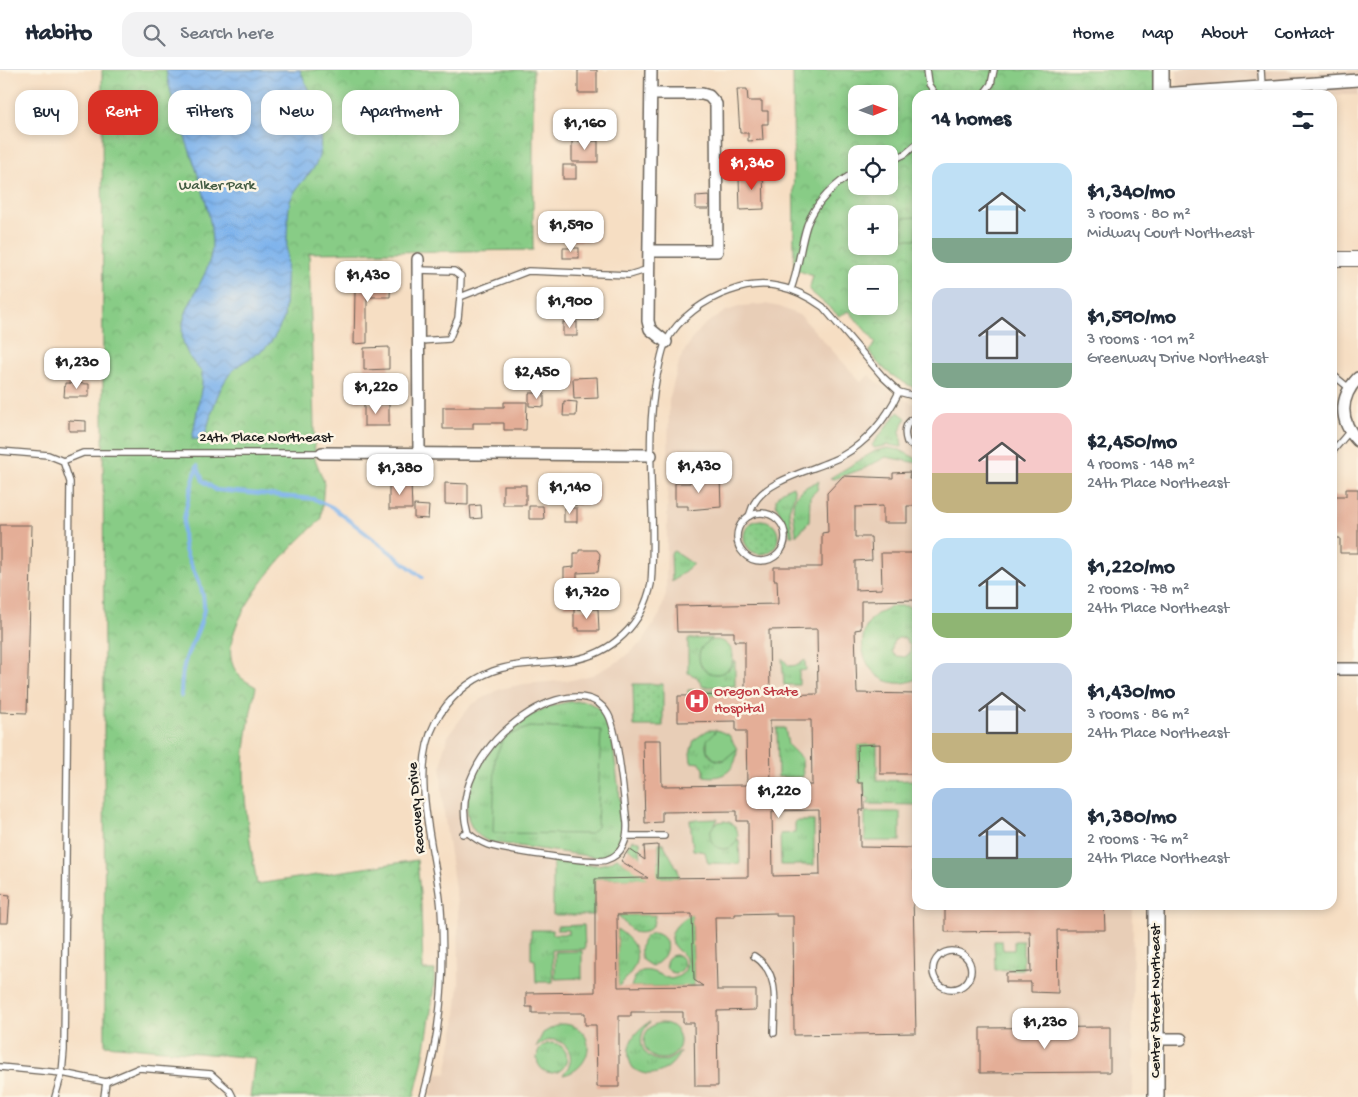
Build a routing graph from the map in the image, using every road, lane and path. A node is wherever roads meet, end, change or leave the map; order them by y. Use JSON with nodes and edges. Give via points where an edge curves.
{"nodes":[{"id":1,"x":651,"y":70,"type":"edge"},
{"id":2,"x":926,"y":70,"type":"edge"},
{"id":3,"x":994,"y":70,"type":"edge"},
{"id":4,"x":1161,"y":70,"type":"edge"},
{"id":5,"x":1261,"y":70,"type":"edge"},
{"id":6,"x":1352,"y":77,"type":"edge"},
{"id":7,"x":1262,"y":87,"type":"junction"},
{"id":8,"x":932,"y":90,"type":"edge"},
{"id":9,"x":987,"y":90,"type":"edge"},
{"id":10,"x":1161,"y":90,"type":"edge"},
{"id":11,"x":1219,"y":90,"type":"edge"},
{"id":12,"x":651,"y":94,"type":"junction"},
{"id":13,"x":912,"y":148,"type":"edge"},
{"id":14,"x":898,"y":158,"type":"edge"},
{"id":15,"x":848,"y":177,"type":"edge"},
{"id":16,"x":650,"y":251,"type":"junction"},
{"id":17,"x":1337,"y":259,"type":"edge"},
{"id":18,"x":1358,"y":259,"type":"edge"},
{"id":19,"x":418,"y":264,"type":"joint"},
{"id":20,"x":649,"y":269,"type":"junction"},
{"id":21,"x":791,"y":289,"type":"junction"},
{"id":22,"x":460,"y":297,"type":"junction"},
{"id":23,"x":418,"y":341,"type":"junction"},
{"id":24,"x":666,"y":342,"type":"junction"},
{"id":25,"x":1337,"y":378,"type":"edge"},
{"id":26,"x":1358,"y":378,"type":"edge"},
{"id":27,"x":1349,"y":388,"type":"junction"},
{"id":28,"x":899,"y":392,"type":"junction"},
{"id":29,"x":912,"y":395,"type":"edge"},
{"id":30,"x":912,"y":419,"type":"edge"},
{"id":31,"x":1349,"y":432,"type":"junction"},
{"id":32,"x":1358,"y":441,"type":"edge"},
{"id":33,"x":912,"y":446,"type":"edge"},
{"id":34,"x":1337,"y":446,"type":"edge"},
{"id":35,"x":0,"y":451,"type":"edge"},
{"id":36,"x":322,"y":453,"type":"joint"},
{"id":37,"x":419,"y":454,"type":"junction"},
{"id":38,"x":651,"y":455,"type":"junction"},
{"id":39,"x":63,"y":461,"type":"junction"},
{"id":40,"x":749,"y":516,"type":"junction"},
{"id":41,"x":1337,"y":668,"type":"edge"},
{"id":42,"x":1358,"y":669,"type":"edge"},
{"id":43,"x":627,"y":836,"type":"junction"},
{"id":44,"x":664,"y":836,"type":"dead end"},
{"id":45,"x":1156,"y":910,"type":"edge"},
{"id":46,"x":754,"y":956,"type":"dead end"},
{"id":47,"x":934,"y":976,"type":"joint"},
{"id":48,"x":774,"y":1033,"type":"dead end"},
{"id":49,"x":1157,"y":1039,"type":"junction"},
{"id":50,"x":1181,"y":1040,"type":"dead end"},
{"id":51,"x":0,"y":1067,"type":"edge"},
{"id":52,"x":62,"y":1073,"type":"junction"},
{"id":53,"x":106,"y":1082,"type":"junction"},
{"id":54,"x":54,"y":1097,"type":"edge"},
{"id":55,"x":104,"y":1097,"type":"edge"},
{"id":56,"x":233,"y":1097,"type":"edge"},
{"id":57,"x":423,"y":1097,"type":"edge"},
{"id":58,"x":1156,"y":1097,"type":"edge"}],
"edges":[{"from":1,"to":12,"type":"street"},
{"from":2,"to":8,"type":"lane"},
{"from":3,"to":9,"type":"lane"},
{"from":4,"to":10,"type":"main road"},
{"from":5,"to":7,"type":"lane"},
{"from":6,"to":7,"type":"street"},
{"from":7,"to":11,"type":"street"},
{"from":12,"to":16,"type":"street"},
{"from":12,"to":16,"type":"street","via":[[702,94],[716,104],[716,251]]},
{"from":13,"to":14,"type":"lane"},
{"from":15,"to":21,"type":"lane","via":[[836,185],[814,211],[807,225]]},
{"from":16,"to":20,"type":"street"},
{"from":17,"to":18,"type":"street"},
{"from":19,"to":22,"type":"lane","via":[[461,276]]},
{"from":19,"to":23,"type":"street"},
{"from":20,"to":22,"type":"lane","via":[[629,275],[528,271]]},
{"from":20,"to":24,"type":"street","via":[[650,330]]},
{"from":21,"to":24,"type":"lane","name":"Recovery Drive","via":[[782,285],[754,285],[719,295],[692,312]]},
{"from":21,"to":28,"type":"lane","name":"Recovery Drive","via":[[823,307]]},
{"from":22,"to":23,"type":"lane","via":[[458,318],[449,339]]},
{"from":23,"to":37,"type":"street"},
{"from":24,"to":38,"type":"lane","name":"Recovery Drive","via":[[655,386]]},
{"from":25,"to":27,"type":"lane"},
{"from":26,"to":27,"type":"street"},
{"from":27,"to":31,"type":"street","via":[[1343,410]]},
{"from":28,"to":29,"type":"lane"},
{"from":28,"to":40,"type":"lane","via":[[876,430],[858,445],[842,456],[775,485],[755,501]]},
{"from":30,"to":33,"type":"lane","via":[[905,430],[907,442]]},
{"from":31,"to":32,"type":"street"},
{"from":31,"to":34,"type":"lane"},
{"from":35,"to":39,"type":"lane","via":[[48,454]]},
{"from":36,"to":37,"type":"street","name":"24th Place Northeast"},
{"from":36,"to":39,"type":"lane","name":"24th Place Northeast","via":[[83,454]]},
{"from":37,"to":38,"type":"street","name":"24th Place Northeast"},
{"from":38,"to":57,"type":"lane","name":"Recovery Drive","via":[[651,584],[644,606],[627,632],[607,649],[582,658],[506,668],[482,676],[450,700],[429,736],[424,775],[428,829],[441,909],[443,972],[437,1028]]},
{"from":39,"to":52,"type":"lane","via":[[70,492]]},
{"from":40,"to":40,"type":"lane","via":[[764,513],[778,520],[782,527],[785,534],[782,549],[770,560],[754,560],[741,551],[737,536],[743,521]]},
{"from":41,"to":42,"type":"street"},
{"from":43,"to":43,"type":"lane","via":[[612,857],[596,861],[489,845],[466,833],[467,790],[479,762],[509,726],[550,703],[577,698],[591,701],[601,706],[612,721]]},
{"from":43,"to":44,"type":"lane"},
{"from":45,"to":49,"type":"main road","name":"Center Street Northeast"},
{"from":46,"to":48,"type":"lane","via":[[766,964],[771,973]]},
{"from":47,"to":47,"type":"lane","via":[[947,988],[960,987],[969,978],[969,960],[959,952],[947,951],[936,958],[932,970]]},
{"from":49,"to":50,"type":"street"},
{"from":49,"to":58,"type":"main road","name":"Center Street Northeast"},
{"from":51,"to":52,"type":"lane"},
{"from":52,"to":53,"type":"lane"},
{"from":52,"to":54,"type":"lane"},
{"from":53,"to":55,"type":"lane"},
{"from":53,"to":56,"type":"lane","via":[[139,1068],[211,1074]]}]}
